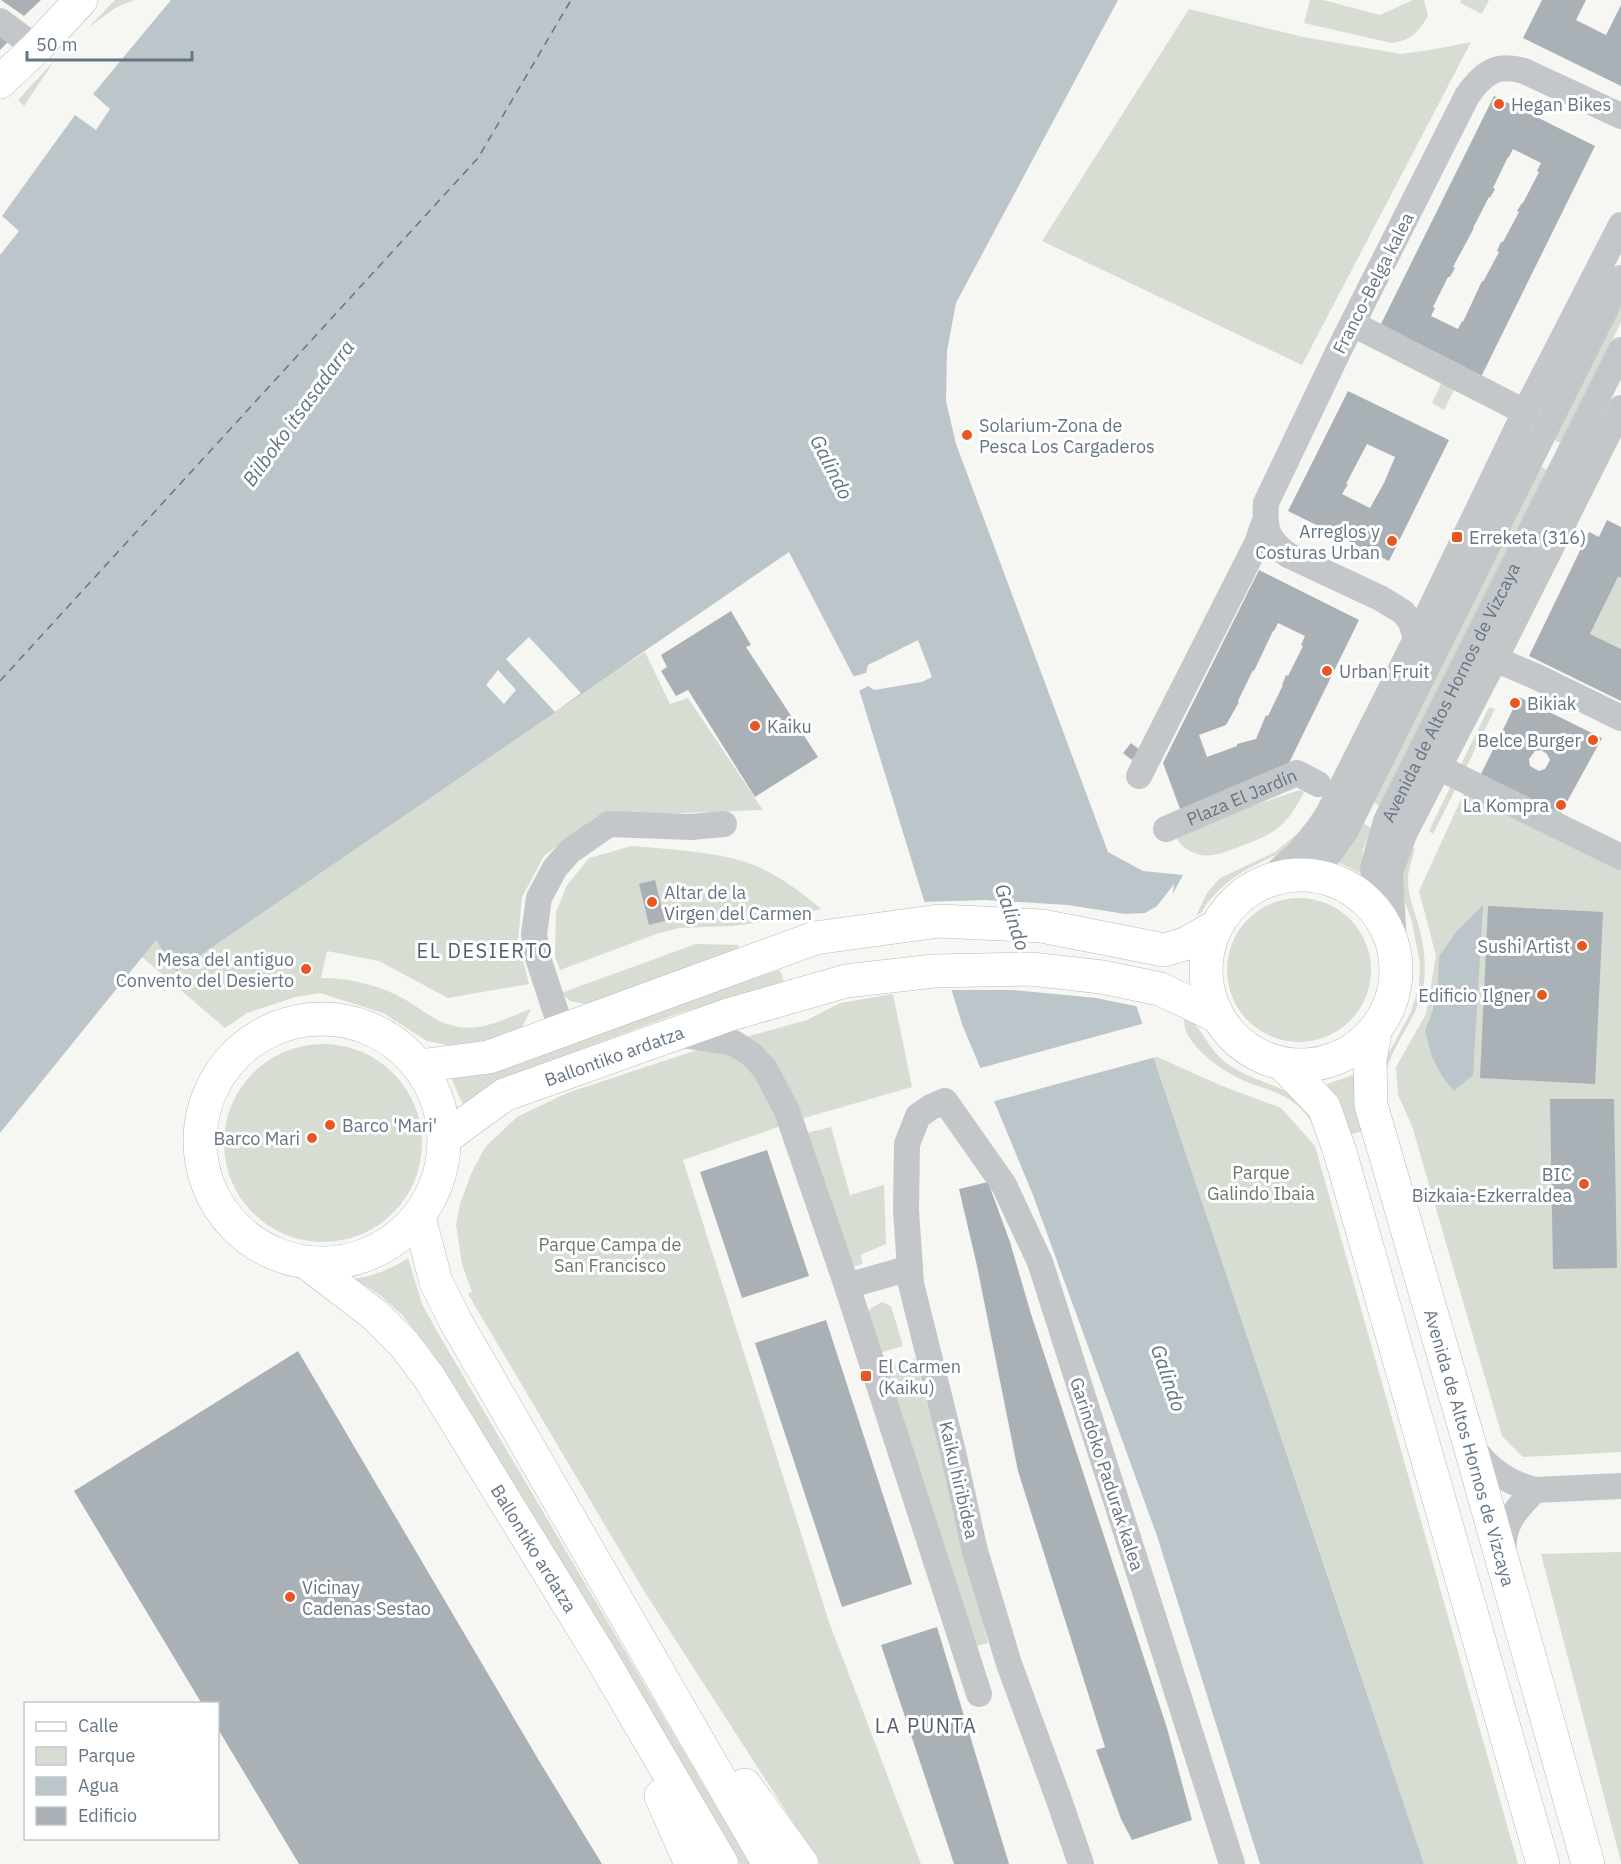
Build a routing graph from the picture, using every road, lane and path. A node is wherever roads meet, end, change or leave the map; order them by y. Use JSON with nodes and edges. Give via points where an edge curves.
{"nodes":[{"id":1,"x":81,"y":0,"type":"edge"},
{"id":2,"x":0,"y":21,"type":"edge"},
{"id":3,"x":36,"y":48,"type":"junction"},
{"id":4,"x":0,"y":82,"type":"edge"},
{"id":5,"x":1621,"y":116,"type":"edge"},
{"id":6,"x":1621,"y":225,"type":"edge"},
{"id":7,"x":1621,"y":278,"type":"edge"},
{"id":8,"x":1353,"y":324,"type":"junction"},
{"id":9,"x":1621,"y":350,"type":"edge"},
{"id":10,"x":1621,"y":408,"type":"edge"},
{"id":11,"x":1525,"y":412,"type":"junction"},
{"id":12,"x":1264,"y":523,"type":"junction"},
{"id":13,"x":1416,"y":639,"type":"junction"},
{"id":14,"x":1495,"y":659,"type":"junction"},
{"id":15,"x":1621,"y":717,"type":"edge"},
{"id":16,"x":1438,"y":767,"type":"junction"},
{"id":17,"x":1139,"y":776,"type":"dead end"},
{"id":18,"x":1318,"y":784,"type":"dead end"},
{"id":19,"x":724,"y":824,"type":"dead end"},
{"id":20,"x":1166,"y":829,"type":"dead end"},
{"id":21,"x":1621,"y":857,"type":"edge"},
{"id":22,"x":1311,"y":874,"type":"junction"},
{"id":23,"x":1268,"y":880,"type":"junction"},
{"id":24,"x":1378,"y":912,"type":"junction"},
{"id":25,"x":1215,"y":927,"type":"junction"},
{"id":26,"x":1394,"y":945,"type":"junction"},
{"id":27,"x":1217,"y":1016,"type":"junction"},
{"id":28,"x":562,"y":1031,"type":"junction"},
{"id":29,"x":1375,"y":1032,"type":"junction"},
{"id":30,"x":676,"y":1034,"type":"junction"},
{"id":31,"x":1283,"y":1064,"type":"junction"},
{"id":32,"x":419,"y":1066,"type":"junction"},
{"id":33,"x":945,"y":1101,"type":"joint"},
{"id":34,"x":445,"y":1138,"type":"junction"},
{"id":35,"x":419,"y":1216,"type":"junction"},
{"id":36,"x":307,"y":1263,"type":"junction"},
{"id":37,"x":910,"y":1268,"type":"junction"},
{"id":38,"x":847,"y":1286,"type":"junction"},
{"id":39,"x":1468,"y":1439,"type":"junction"},
{"id":40,"x":1621,"y":1486,"type":"edge"},
{"id":41,"x":1535,"y":1490,"type":"junction"},
{"id":42,"x":1506,"y":1573,"type":"junction"},
{"id":43,"x":638,"y":1637,"type":"junction"},
{"id":44,"x":1005,"y":1653,"type":"junction"},
{"id":45,"x":599,"y":1654,"type":"junction"},
{"id":46,"x":969,"y":1665,"type":"junction"},
{"id":47,"x":979,"y":1694,"type":"dead end"},
{"id":48,"x":691,"y":1864,"type":"edge"},
{"id":49,"x":722,"y":1864,"type":"edge"},
{"id":50,"x":769,"y":1864,"type":"edge"},
{"id":51,"x":802,"y":1864,"type":"edge"},
{"id":52,"x":1081,"y":1864,"type":"edge"},
{"id":53,"x":1232,"y":1864,"type":"edge"},
{"id":54,"x":1543,"y":1864,"type":"edge"},
{"id":55,"x":1588,"y":1864,"type":"edge"}],
"edges":[{"from":1,"to":3,"type":"main road"},
{"from":2,"to":3,"type":"street"},
{"from":3,"to":4,"type":"main road"},
{"from":5,"to":8,"type":"street","name":"Franco-Belga kalea","via":[[1524,71],[1511,67],[1490,71],[1467,96]]},
{"from":6,"to":11,"type":"street"},
{"from":7,"to":22,"type":"street","name":"Avenida de Altos Hornos de Vizcaya","via":[[1346,830]]},
{"from":8,"to":11,"type":"street"},
{"from":8,"to":12,"type":"street","name":"Franco-Belga kalea","via":[[1266,503]]},
{"from":9,"to":24,"type":"street","name":"Avenida de Altos Hornos de Vizcaya","via":[[1386,821],[1373,868]]},
{"from":10,"to":14,"type":"street","name":"Avenida de Altos Hornos de Vizcaya"},
{"from":11,"to":13,"type":"street"},
{"from":12,"to":13,"type":"street","via":[[1269,537],[1288,555],[1403,612]]},
{"from":12,"to":17,"type":"street","name":"Franco-Belga kalea"},
{"from":13,"to":23,"type":"street","via":[[1325,820],[1299,853]]},
{"from":14,"to":15,"type":"street"},
{"from":14,"to":16,"type":"street","name":"Avenida de Altos Hornos de Vizcaya"},
{"from":16,"to":21,"type":"street"},
{"from":16,"to":26,"type":"street","name":"Avenida de Altos Hornos de Vizcaya","via":[[1390,872]]},
{"from":18,"to":20,"type":"street","name":"Plaza El Jardín","via":[[1297,773]]},
{"from":19,"to":28,"type":"street","via":[[609,824],[570,851],[555,868],[539,898],[534,934]]},
{"from":22,"to":23,"type":"main road"},
{"from":22,"to":24,"type":"main road","via":[[1336,880]]},
{"from":23,"to":25,"type":"main road","via":[[1246,891],[1228,907]]},
{"from":24,"to":26,"type":"main road"},
{"from":25,"to":27,"type":"main road","via":[[1206,956],[1207,987]]},
{"from":25,"to":28,"type":"main road","via":[[1185,944],[1164,950],[1042,926],[939,921],[815,938]]},
{"from":26,"to":29,"type":"main road","via":[[1397,976],[1390,1005]]},
{"from":27,"to":30,"type":"main road","name":"Ballontiko ardatza","via":[[1160,989],[1102,977],[1031,969],[934,971],[846,981]]},
{"from":27,"to":31,"type":"main road","via":[[1234,1038],[1256,1055]]},
{"from":28,"to":32,"type":"main road","via":[[489,1057]]},
{"from":29,"to":31,"type":"main road","via":[[1356,1049],[1333,1060],[1308,1066]]},
{"from":29,"to":39,"type":"main road","name":"Avenida de Altos Hornos de Vizcaya","via":[[1370,1060],[1371,1105]]},
{"from":30,"to":34,"type":"main road","name":"Ballontiko ardatza","via":[[504,1095]]},
{"from":30,"to":38,"type":"street","via":[[734,1043],[765,1069],[787,1111]]},
{"from":31,"to":54,"type":"main road","via":[[1324,1107],[1340,1152]]},
{"from":32,"to":34,"type":"main road","name":"Ballontiko ardatza","via":[[437,1100]]},
{"from":32,"to":36,"type":"main road","name":"Ballontiko ardatza","via":[[390,1039],[353,1022],[313,1018],[274,1028],[248,1043],[214,1080],[201,1118],[200,1158],[212,1196],[236,1229],[268,1252]]},
{"from":33,"to":37,"type":"street","name":"Kaiku hiribidea","via":[[918,1116],[907,1144]]},
{"from":33,"to":53,"type":"street","name":"Garindoko Padurak kalea","via":[[1004,1185],[1040,1262]]},
{"from":34,"to":35,"type":"main road","name":"Ballontiko ardatza","via":[[434,1193]]},
{"from":35,"to":36,"type":"main road","name":"Ballontiko ardatza","via":[[388,1245],[349,1261]]},
{"from":35,"to":43,"type":"main road","via":[[436,1282],[456,1322]]},
{"from":36,"to":45,"type":"main road","name":"Ballontiko ardatza","via":[[375,1315],[429,1377]]},
{"from":37,"to":38,"type":"street"},
{"from":37,"to":44,"type":"street","name":"Kaiku hiribidea","via":[[975,1551]]},
{"from":38,"to":46,"type":"street"},
{"from":39,"to":41,"type":"street","via":[[1478,1455],[1503,1478]]},
{"from":39,"to":42,"type":"main road","name":"Avenida de Altos Hornos de Vizcaya"},
{"from":40,"to":41,"type":"street"},
{"from":41,"to":42,"type":"street","via":[[1506,1527]]},
{"from":42,"to":55,"type":"main road","name":"Avenida de Altos Hornos de Vizcaya"},
{"from":43,"to":50,"type":"main road"},
{"from":43,"to":51,"type":"main road"},
{"from":44,"to":46,"type":"street"},
{"from":44,"to":52,"type":"street","name":"Kaiku hiribidea"},
{"from":45,"to":48,"type":"main road"},
{"from":45,"to":49,"type":"main road","name":"Ballontiko ardatza"},
{"from":46,"to":47,"type":"street"}]}
